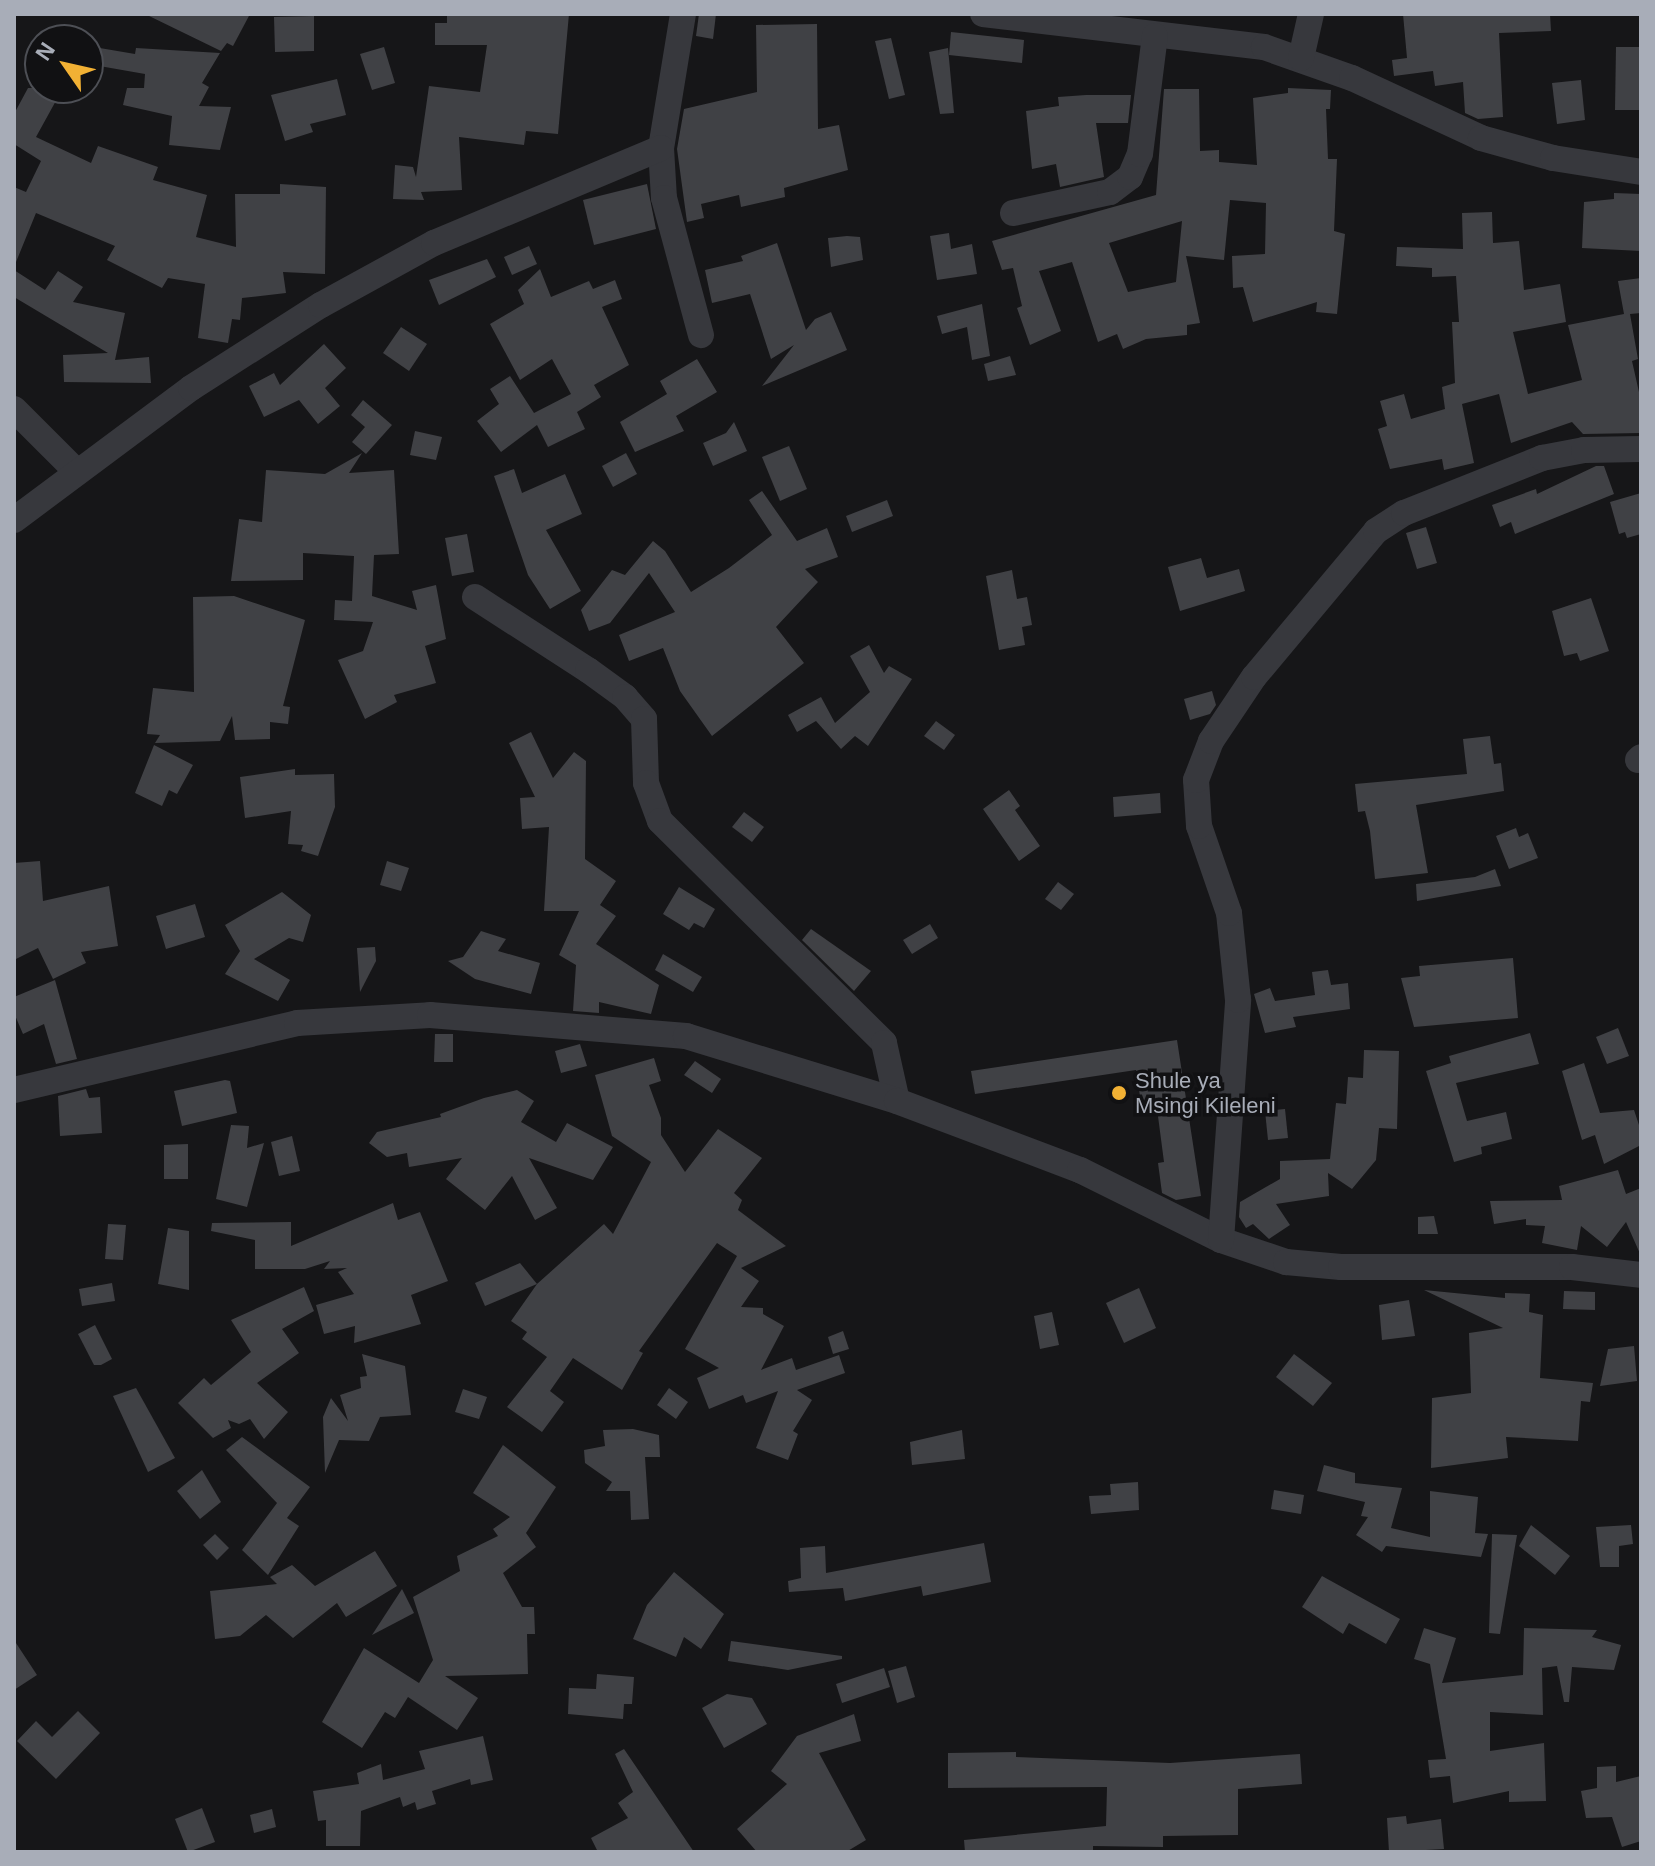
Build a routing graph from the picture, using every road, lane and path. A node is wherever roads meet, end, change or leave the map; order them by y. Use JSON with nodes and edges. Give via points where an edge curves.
{"nodes":[{"id":1,"x":683,"y":14,"type":"edge"},
{"id":2,"x":983,"y":14,"type":"edge"},
{"id":3,"x":1311,"y":14,"type":"edge"},
{"id":4,"x":1155,"y":36,"type":"junction"},
{"id":5,"x":1301,"y":58,"type":"junction"},
{"id":6,"x":661,"y":148,"type":"junction"},
{"id":7,"x":1641,"y":172,"type":"edge"},
{"id":8,"x":1013,"y":213,"type":"dead end"},
{"id":9,"x":701,"y":335,"type":"dead end"},
{"id":10,"x":14,"y":409,"type":"edge"},
{"id":11,"x":1641,"y":449,"type":"edge"},
{"id":12,"x":75,"y":470,"type":"junction"},
{"id":13,"x":14,"y":520,"type":"edge"},
{"id":14,"x":475,"y":597,"type":"dead end"},
{"id":15,"x":14,"y":1090,"type":"edge"},
{"id":16,"x":897,"y":1101,"type":"junction"},
{"id":17,"x":1221,"y":1240,"type":"junction"},
{"id":18,"x":1641,"y":1275,"type":"edge"}],
"edges":[{"from":1,"to":6,"type":"street"},
{"from":2,"to":4,"type":"street"},
{"from":3,"to":5,"type":"street"},
{"from":4,"to":5,"type":"street","via":[[1264,47]]},
{"from":4,"to":8,"type":"street","via":[[1140,154],[1130,177],[1110,192]]},
{"from":5,"to":7,"type":"street","via":[[1481,138],[1553,158]]},
{"from":6,"to":9,"type":"street","via":[[667,212]]},
{"from":6,"to":12,"type":"street","via":[[434,243],[334,298],[191,388]]},
{"from":10,"to":12,"type":"street"},
{"from":11,"to":17,"type":"street","via":[[1584,450],[1542,458],[1404,513],[1376,531],[1254,677],[1211,741],[1196,780],[1199,826],[1229,913],[1238,1000]]},
{"from":12,"to":13,"type":"street"},
{"from":14,"to":16,"type":"street","via":[[588,670],[625,697],[644,719],[646,783],[660,821],[884,1043]]},
{"from":15,"to":16,"type":"street","via":[[297,1023],[430,1015],[686,1036]]},
{"from":16,"to":17,"type":"street","via":[[1080,1170]]},
{"from":17,"to":18,"type":"street","via":[[1286,1262],[1341,1267],[1572,1267]]}]}
